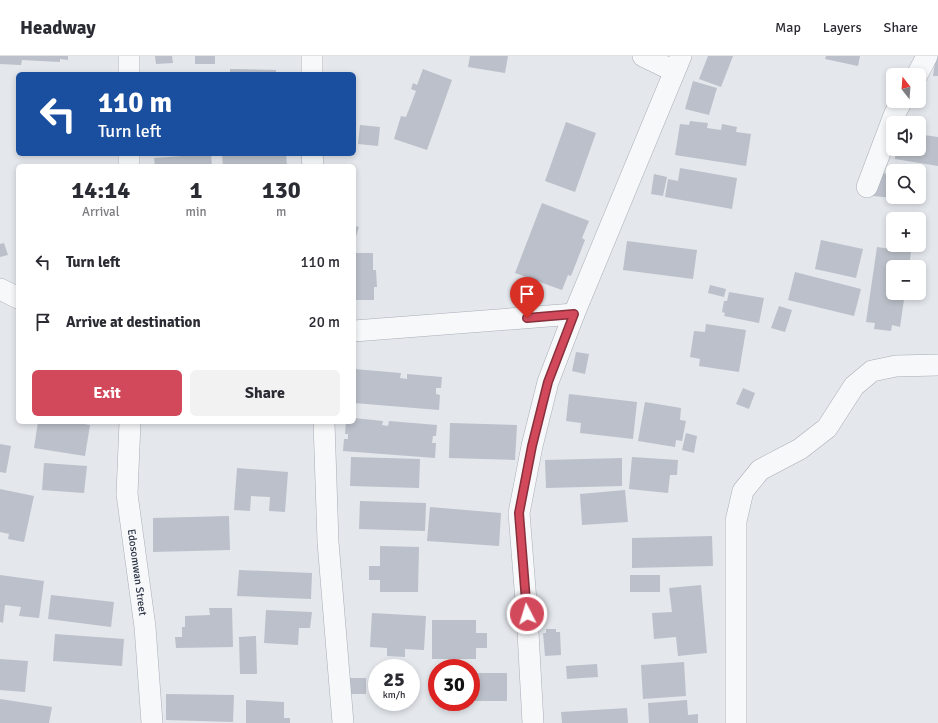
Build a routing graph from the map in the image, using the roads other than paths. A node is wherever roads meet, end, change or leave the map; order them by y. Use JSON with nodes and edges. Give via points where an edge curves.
{"nodes":[{"id":1,"x":129,"y":56,"type":"edge"},
{"id":2,"x":312,"y":56,"type":"edge"},
{"id":3,"x":643,"y":56,"type":"edge"},
{"id":4,"x":927,"y":56,"type":"edge"},
{"id":5,"x":677,"y":64,"type":"edge"},
{"id":6,"x":921,"y":68,"type":"edge"},
{"id":7,"x":129,"y":72,"type":"edge"},
{"id":8,"x":312,"y":72,"type":"edge"},
{"id":9,"x":898,"y":108,"type":"edge"},
{"id":10,"x":867,"y":187,"type":"dead end"},
{"id":11,"x":0,"y":289,"type":"edge"},
{"id":12,"x":16,"y":297,"type":"edge"},
{"id":13,"x":574,"y":314,"type":"junction"},
{"id":14,"x":356,"y":331,"type":"edge"},
{"id":15,"x":938,"y":365,"type":"edge"},
{"id":16,"x":130,"y":424,"type":"edge"},
{"id":17,"x":324,"y":424,"type":"edge"},
{"id":18,"x":152,"y":723,"type":"edge"},
{"id":19,"x":343,"y":723,"type":"edge"},
{"id":20,"x":533,"y":723,"type":"edge"},
{"id":21,"x":736,"y":723,"type":"edge"}],
"edges":[{"from":1,"to":7,"type":"street"},
{"from":2,"to":8,"type":"street"},
{"from":3,"to":5,"type":"street"},
{"from":4,"to":6,"type":"street"},
{"from":5,"to":13,"type":"street"},
{"from":9,"to":10,"type":"street"},
{"from":11,"to":12,"type":"street"},
{"from":13,"to":14,"type":"street"},
{"from":13,"to":20,"type":"street","via":[[548,382],[519,513]]},
{"from":15,"to":21,"type":"street","via":[[896,366],[872,371],[854,386],[827,428],[800,449],[760,470],[743,491],[736,521]]},
{"from":16,"to":18,"type":"street","name":"Edosomwan Street","via":[[127,494],[145,627]]},
{"from":17,"to":19,"type":"street","via":[[328,542]]}]}
